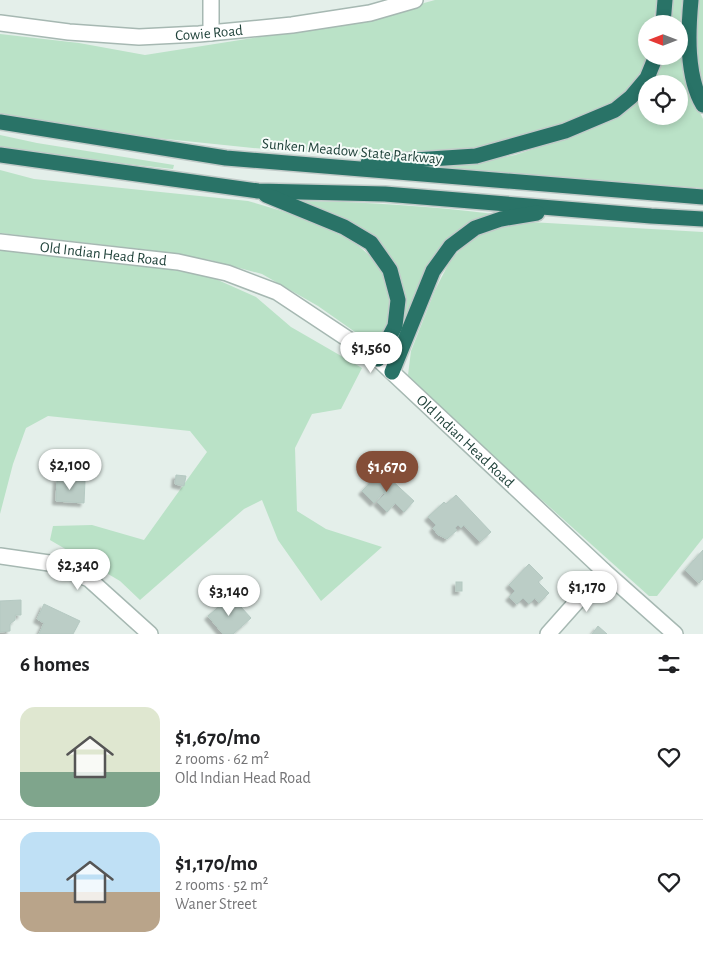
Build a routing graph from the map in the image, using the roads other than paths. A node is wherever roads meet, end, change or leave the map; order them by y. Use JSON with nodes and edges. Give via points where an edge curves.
{"nodes":[{"id":1,"x":211,"y":0,"type":"edge"},
{"id":2,"x":415,"y":0,"type":"edge"},
{"id":3,"x":664,"y":0,"type":"edge"},
{"id":4,"x":691,"y":0,"type":"edge"},
{"id":5,"x":663,"y":15,"type":"edge"},
{"id":6,"x":0,"y":23,"type":"edge"},
{"id":7,"x":211,"y":33,"type":"junction"},
{"id":8,"x":652,"y":65,"type":"edge"},
{"id":9,"x":703,"y":104,"type":"edge"},
{"id":10,"x":0,"y":122,"type":"edge"},
{"id":11,"x":0,"y":155,"type":"edge"},
{"id":12,"x":311,"y":166,"type":"junction"},
{"id":13,"x":258,"y":191,"type":"junction"},
{"id":14,"x":703,"y":197,"type":"edge"},
{"id":15,"x":556,"y":209,"type":"junction"},
{"id":16,"x":703,"y":219,"type":"edge"},
{"id":17,"x":0,"y":242,"type":"edge"},
{"id":18,"x":378,"y":359,"type":"junction"},
{"id":19,"x":392,"y":372,"type":"junction"},
{"id":20,"x":0,"y":556,"type":"edge"},
{"id":21,"x":604,"y":571,"type":"junction"},
{"id":22,"x":142,"y":631,"type":"edge"},
{"id":23,"x":548,"y":634,"type":"edge"},
{"id":24,"x":675,"y":634,"type":"edge"}],
"edges":[{"from":1,"to":7,"type":"street"},
{"from":2,"to":7,"type":"street","name":"Cowie Road","via":[[370,13]]},
{"from":3,"to":5,"type":"highway"},
{"from":4,"to":9,"type":"highway","via":[[688,34],[691,70]]},
{"from":6,"to":7,"type":"street","name":"Cowie Road","via":[[139,37]]},
{"from":8,"to":12,"type":"highway","via":[[647,78],[615,110],[565,131],[476,156]]},
{"from":10,"to":12,"type":"highway","name":"Sunken Meadow State Parkway","via":[[226,158]]},
{"from":11,"to":13,"type":"highway"},
{"from":12,"to":14,"type":"highway","name":"Sunken Meadow State Parkway"},
{"from":13,"to":15,"type":"highway","via":[[385,194]]},
{"from":13,"to":18,"type":"highway","via":[[344,227],[371,243],[390,270],[398,300],[395,326]]},
{"from":15,"to":16,"type":"highway"},
{"from":15,"to":19,"type":"highway","via":[[501,219],[475,228],[451,246],[434,271]]},
{"from":17,"to":18,"type":"street","name":"Old Indian Head Road","via":[[178,262],[226,273],[277,292]]},
{"from":18,"to":19,"type":"street","name":"Old Indian Head Road"},
{"from":19,"to":21,"type":"street","name":"Old Indian Head Road"},
{"from":20,"to":22,"type":"street","via":[[49,563],[90,579]]},
{"from":21,"to":23,"type":"street"},
{"from":21,"to":24,"type":"street","name":"Old Indian Head Road"}]}
